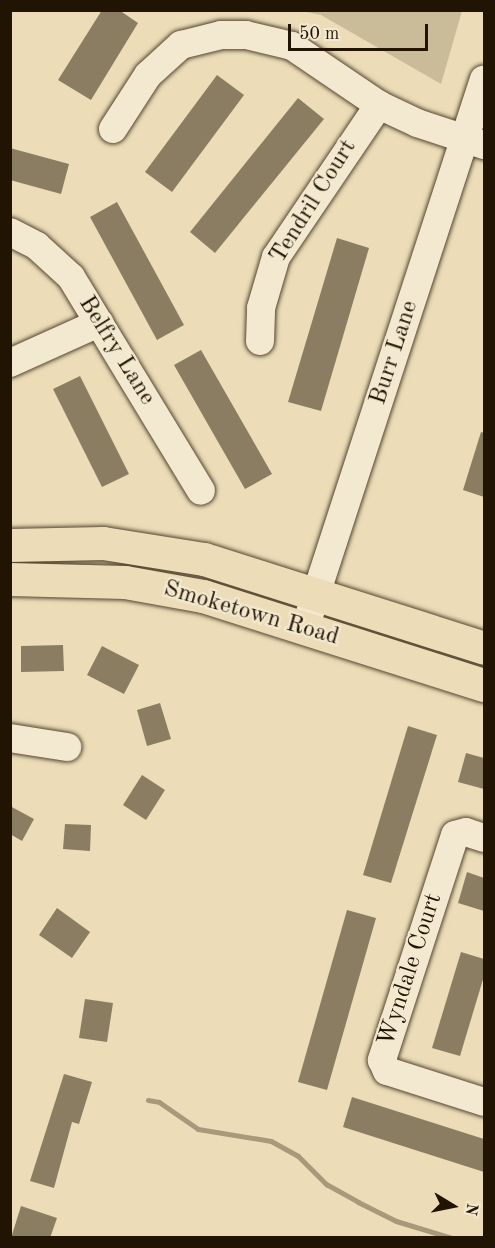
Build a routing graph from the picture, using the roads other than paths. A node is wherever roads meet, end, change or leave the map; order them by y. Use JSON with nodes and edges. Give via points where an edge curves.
{"nodes":[{"id":1,"x":484,"y":79,"type":"edge"},
{"id":2,"x":379,"y":105,"type":"junction"},
{"id":3,"x":113,"y":129,"type":"dead end"},
{"id":4,"x":475,"y":142,"type":"edge"},
{"id":5,"x":10,"y":232,"type":"edge"},
{"id":6,"x":99,"y":323,"type":"junction"},
{"id":7,"x":260,"y":340,"type":"dead end"},
{"id":8,"x":10,"y":363,"type":"edge"},
{"id":9,"x":201,"y":491,"type":"dead end"},
{"id":10,"x":10,"y":545,"type":"edge"},
{"id":11,"x":10,"y":579,"type":"edge"},
{"id":12,"x":316,"y":594,"type":"junction"},
{"id":13,"x":305,"y":628,"type":"junction"},
{"id":14,"x":484,"y":648,"type":"edge"},
{"id":15,"x":484,"y":685,"type":"edge"},
{"id":16,"x":10,"y":738,"type":"edge"},
{"id":17,"x":67,"y":747,"type":"dead end"},
{"id":18,"x":484,"y":838,"type":"edge"},
{"id":19,"x":484,"y":1102,"type":"edge"}],
"edges":[{"from":1,"to":4,"type":"street","name":"Burr Lane"},
{"from":2,"to":3,"type":"street","via":[[292,46],[246,35],[221,35],[182,45],[172,53],[148,75]]},
{"from":2,"to":4,"type":"street"},
{"from":2,"to":7,"type":"street","name":"Tendril Court","via":[[276,257],[261,308]]},
{"from":4,"to":12,"type":"street","name":"Burr Lane"},
{"from":5,"to":6,"type":"street","name":"Belfry Lane","via":[[57,262]]},
{"from":6,"to":8,"type":"street"},
{"from":6,"to":9,"type":"street","name":"Belfry Lane"},
{"from":10,"to":12,"type":"main road","name":"Smoketown Road","via":[[103,543],[154,549],[204,559]]},
{"from":11,"to":13,"type":"main road","name":"Smoketown Road","via":[[65,578],[164,587]]},
{"from":12,"to":13,"type":"street","name":"Burr Lane"},
{"from":12,"to":14,"type":"main road","name":"Smoketown Road"},
{"from":13,"to":15,"type":"main road","name":"Smoketown Road"},
{"from":16,"to":17,"type":"street"},
{"from":18,"to":19,"type":"street","name":"Wyndale Court","via":[[466,832],[455,835],[382,1060],[387,1071]]}]}
